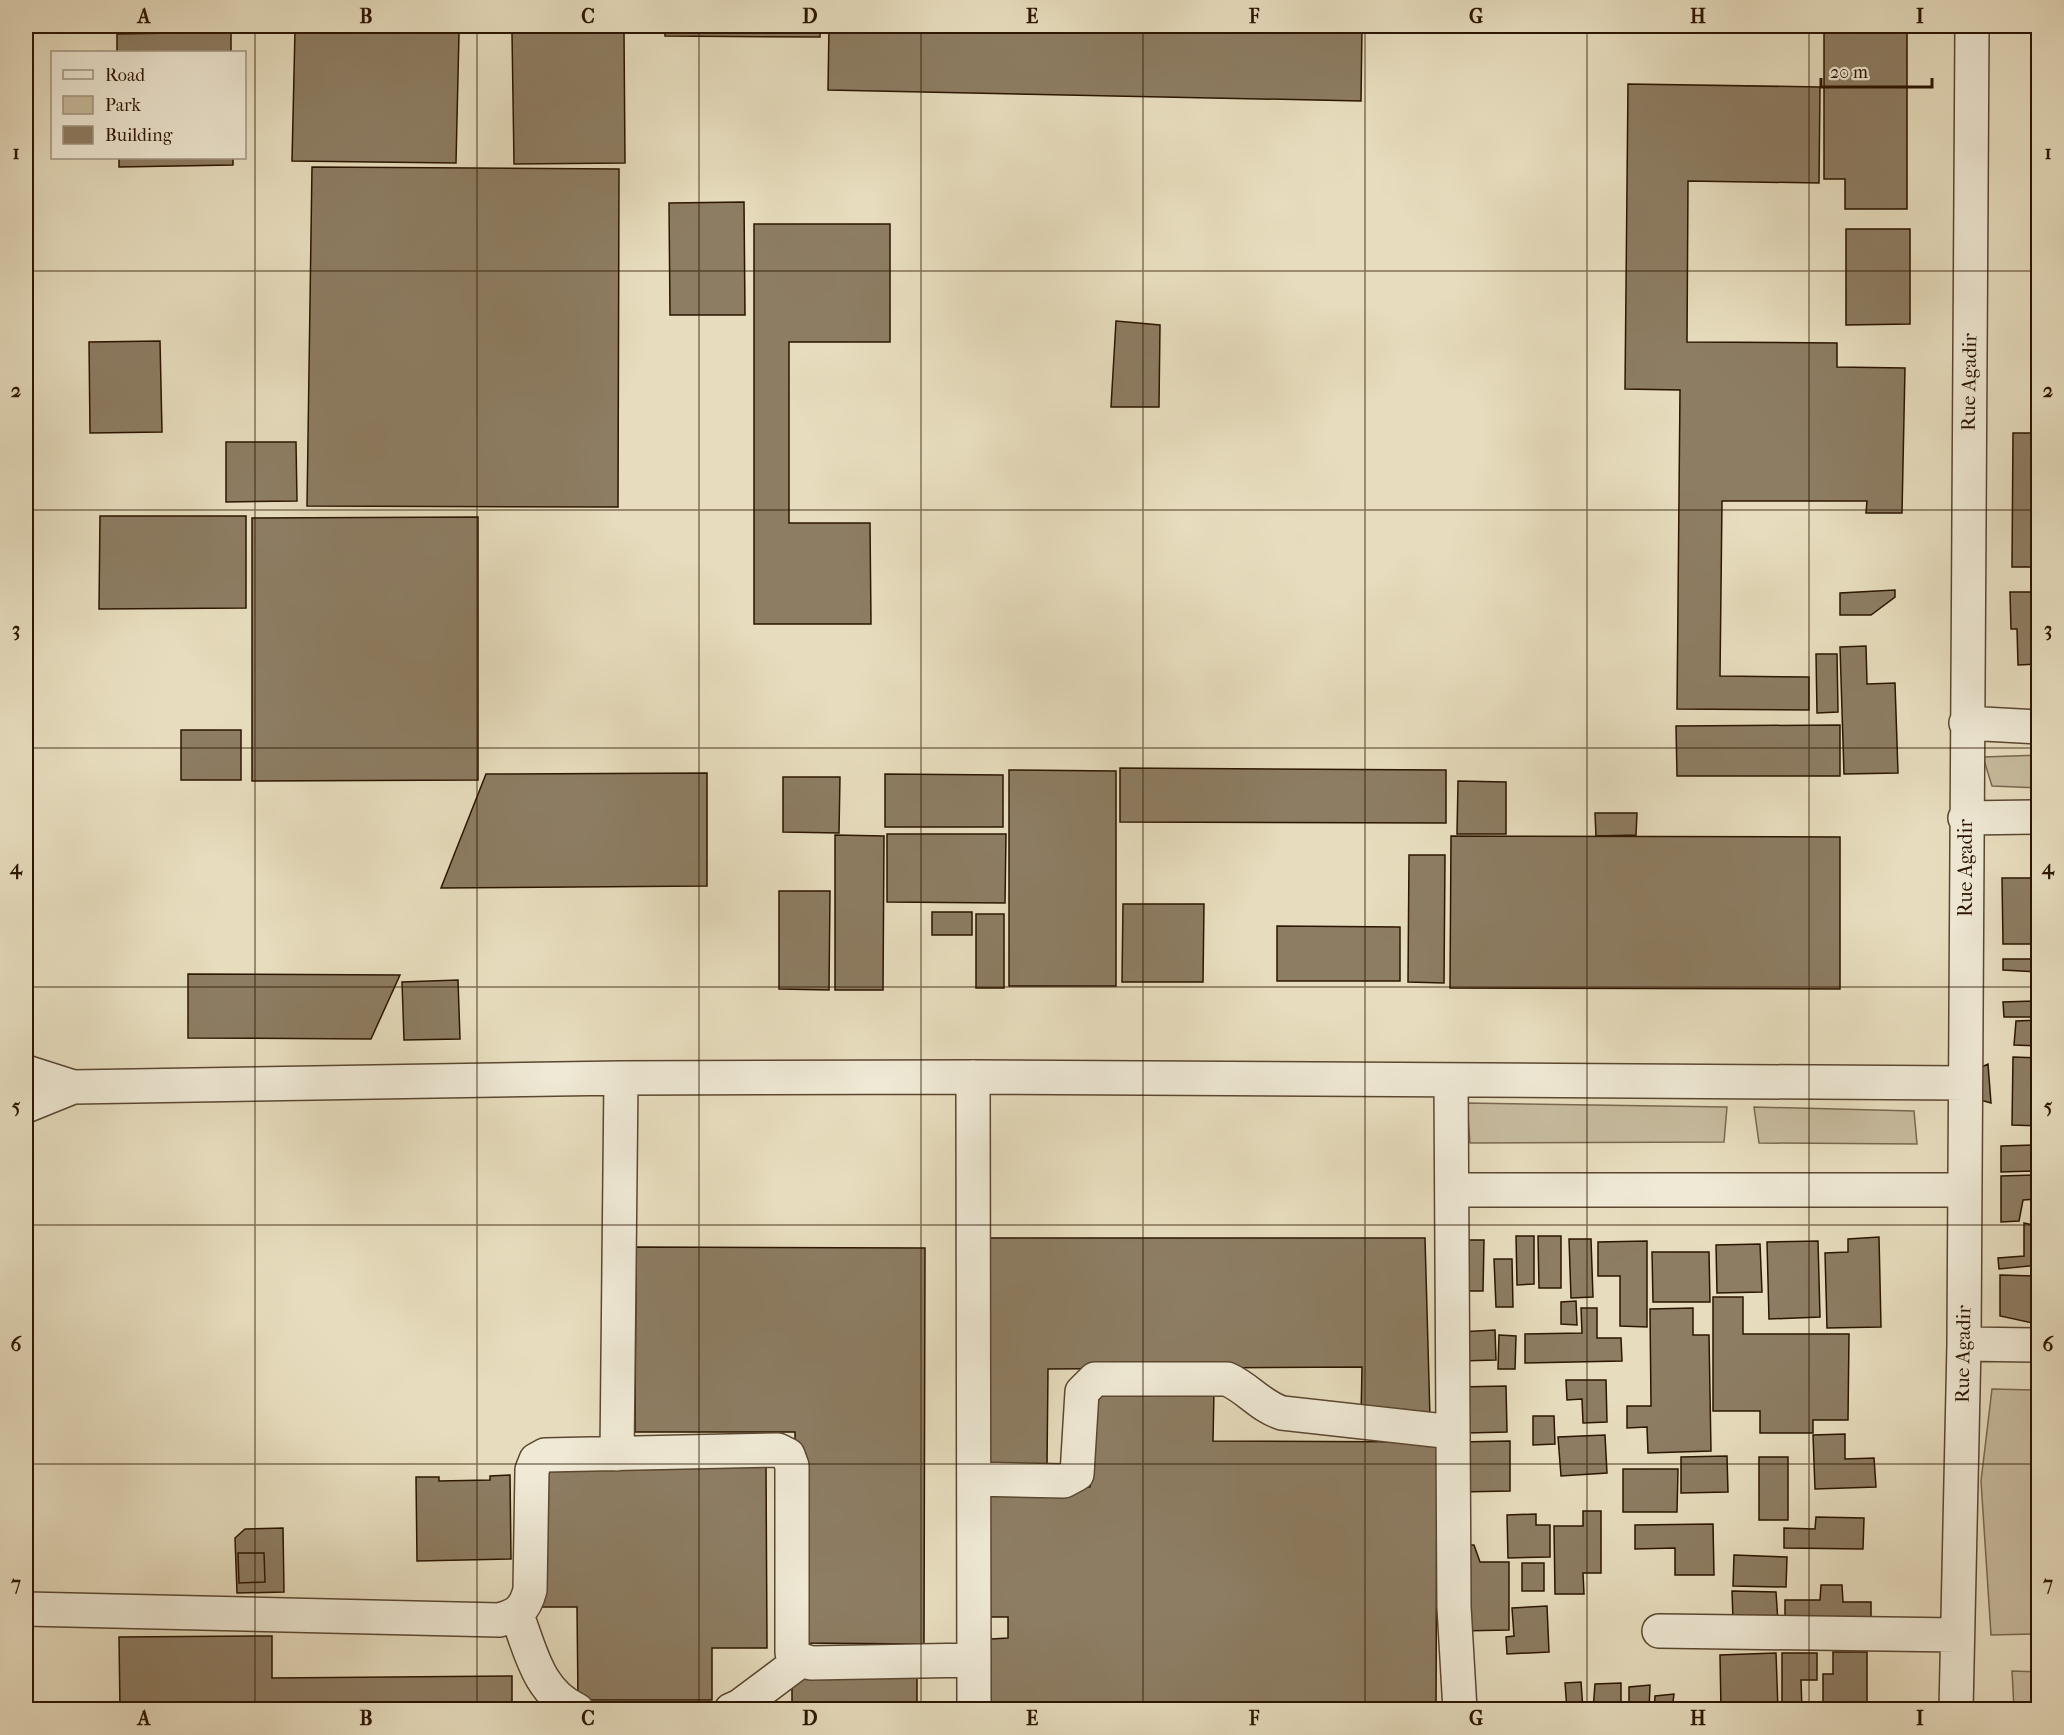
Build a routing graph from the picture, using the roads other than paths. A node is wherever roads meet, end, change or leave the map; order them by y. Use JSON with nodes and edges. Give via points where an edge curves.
{"nodes":[{"id":1,"x":1972,"y":26,"type":"edge"},
{"id":2,"x":1966,"y":723,"type":"junction"},
{"id":3,"x":2038,"y":727,"type":"edge"},
{"id":4,"x":1965,"y":818,"type":"junction"},
{"id":5,"x":2038,"y":818,"type":"edge"},
{"id":6,"x":26,"y":1072,"type":"edge"},
{"id":7,"x":973,"y":1077,"type":"junction"},
{"id":8,"x":621,"y":1078,"type":"junction"},
{"id":9,"x":1451,"y":1080,"type":"junction"},
{"id":10,"x":1965,"y":1083,"type":"junction"},
{"id":11,"x":73,"y":1087,"type":"junction"},
{"id":12,"x":26,"y":1106,"type":"edge"},
{"id":13,"x":1452,"y":1190,"type":"junction"},
{"id":14,"x":1964,"y":1190,"type":"junction"},
{"id":15,"x":1964,"y":1344,"type":"junction"},
{"id":16,"x":2038,"y":1345,"type":"edge"},
{"id":17,"x":1453,"y":1432,"type":"junction"},
{"id":18,"x":617,"y":1454,"type":"junction"},
{"id":19,"x":974,"y":1479,"type":"junction"},
{"id":20,"x":26,"y":1609,"type":"edge"},
{"id":21,"x":517,"y":1615,"type":"junction"},
{"id":22,"x":1659,"y":1631,"type":"dead end"},
{"id":23,"x":1957,"y":1635,"type":"junction"},
{"id":24,"x":974,"y":1660,"type":"junction"},
{"id":25,"x":800,"y":1661,"type":"junction"},
{"id":26,"x":577,"y":1710,"type":"edge"},
{"id":27,"x":731,"y":1710,"type":"edge"},
{"id":28,"x":974,"y":1710,"type":"edge"},
{"id":29,"x":1460,"y":1710,"type":"edge"},
{"id":30,"x":1956,"y":1710,"type":"edge"}],
"edges":[{"from":1,"to":2,"type":"street","name":"Rue Agadir"},
{"from":2,"to":3,"type":"street"},
{"from":2,"to":4,"type":"street","name":"Rue Agadir"},
{"from":4,"to":5,"type":"street"},
{"from":4,"to":10,"type":"street","name":"Rue Agadir"},
{"from":6,"to":11,"type":"street"},
{"from":7,"to":8,"type":"street"},
{"from":7,"to":9,"type":"street"},
{"from":7,"to":19,"type":"street"},
{"from":8,"to":11,"type":"street"},
{"from":8,"to":18,"type":"street"},
{"from":9,"to":10,"type":"street"},
{"from":9,"to":13,"type":"street"},
{"from":10,"to":14,"type":"street","name":"Rue Agadir"},
{"from":11,"to":12,"type":"street"},
{"from":13,"to":14,"type":"street"},
{"from":13,"to":17,"type":"street"},
{"from":14,"to":15,"type":"street","name":"Rue Agadir"},
{"from":15,"to":16,"type":"street"},
{"from":15,"to":23,"type":"street","name":"Rue Agadir"},
{"from":17,"to":19,"type":"street","via":[[1282,1413],[1266,1408],[1243,1386],[1227,1379],[1095,1379],[1082,1392],[1077,1474],[1064,1481]]},
{"from":17,"to":29,"type":"street","via":[[1454,1607]]},
{"from":18,"to":21,"type":"street","via":[[546,1455],[536,1460],[532,1470],[530,1590],[526,1605]]},
{"from":18,"to":25,"type":"street","via":[[778,1450],[788,1455],[792,1466],[792,1653]]},
{"from":19,"to":24,"type":"street"},
{"from":20,"to":21,"type":"street","via":[[499,1620]]},
{"from":21,"to":26,"type":"street","via":[[540,1676],[552,1694]]},
{"from":22,"to":23,"type":"street"},
{"from":23,"to":30,"type":"street","name":"Rue Agadir"},
{"from":24,"to":25,"type":"street"},
{"from":24,"to":28,"type":"street"},
{"from":25,"to":27,"type":"street"}]}
